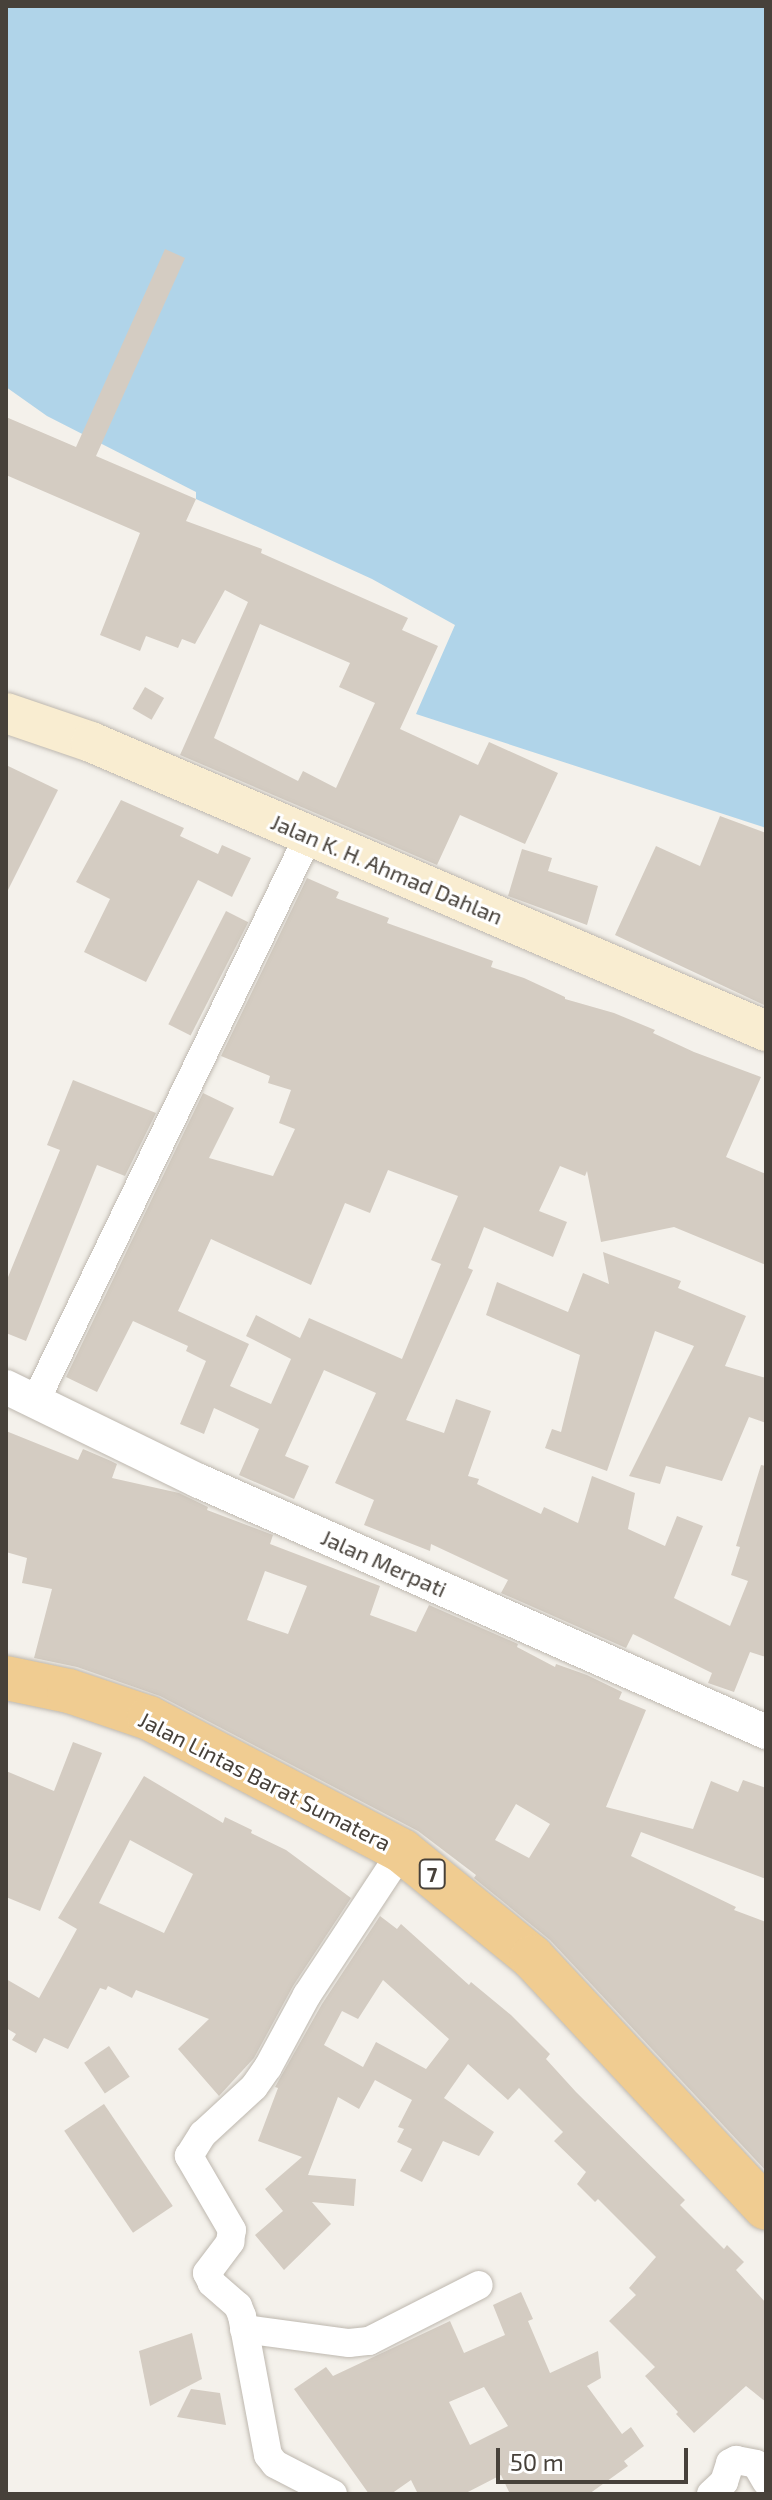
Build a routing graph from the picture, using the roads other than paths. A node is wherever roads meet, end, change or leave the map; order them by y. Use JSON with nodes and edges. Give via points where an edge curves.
{"nodes":[{"id":1,"x":6,"y":713,"type":"edge"},
{"id":2,"x":309,"y":835,"type":"junction"},
{"id":3,"x":766,"y":1031,"type":"edge"},
{"id":4,"x":20,"y":1395,"type":"edge"},
{"id":5,"x":6,"y":1678,"type":"edge"},
{"id":6,"x":766,"y":1732,"type":"edge"},
{"id":7,"x":402,"y":1851,"type":"junction"},
{"id":8,"x":766,"y":2208,"type":"edge"},
{"id":9,"x":479,"y":2285,"type":"dead end"},
{"id":10,"x":244,"y":2329,"type":"junction"},
{"id":11,"x":766,"y":2481,"type":"edge"},
{"id":12,"x":333,"y":2494,"type":"edge"},
{"id":13,"x":711,"y":2494,"type":"edge"}],
"edges":[{"from":1,"to":2,"type":"main road","name":"Jalan K. H. Ahmad Dahlan","via":[[91,742]]},
{"from":2,"to":3,"type":"main road","name":"Jalan K. H. Ahmad Dahlan"},
{"from":2,"to":4,"type":"street"},
{"from":4,"to":6,"type":"street","name":"Jalan Merpati","via":[[213,1487]]},
{"from":5,"to":7,"type":"highway","name":"Jalan Lintas Barat Sumatera","number":"7","via":[[69,1691],[149,1718]]},
{"from":7,"to":8,"type":"highway","name":"Jalan Lintas Barat Sumatera","number":"7","via":[[532,1957]]},
{"from":7,"to":10,"type":"street","via":[[254,2087],[191,2148],[192,2166],[232,2230],[209,2278],[238,2306]]},
{"from":9,"to":10,"type":"street","via":[[369,2341]]},
{"from":10,"to":12,"type":"street","via":[[268,2455],[275,2464]]},
{"from":11,"to":13,"type":"street","via":[[756,2464],[736,2460]]}]}
